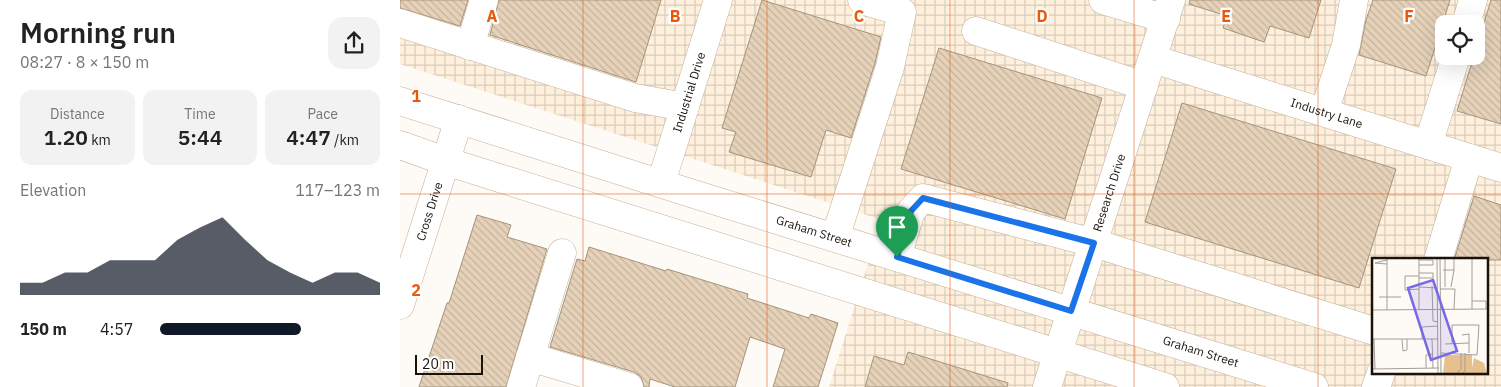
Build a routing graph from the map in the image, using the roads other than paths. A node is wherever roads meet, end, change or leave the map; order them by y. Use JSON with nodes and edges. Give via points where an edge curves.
{"nodes":[{"id":1,"x":484,"y":0,"type":"edge"},
{"id":2,"x":718,"y":0,"type":"edge"},
{"id":3,"x":862,"y":0,"type":"edge"},
{"id":4,"x":1103,"y":0,"type":"edge"},
{"id":5,"x":1354,"y":0,"type":"edge"},
{"id":6,"x":1474,"y":0,"type":"edge"},
{"id":7,"x":1168,"y":9,"type":"edge"},
{"id":8,"x":1469,"y":15,"type":"edge"},
{"id":9,"x":400,"y":23,"type":"edge"},
{"id":10,"x":976,"y":31,"type":"dead end"},
{"id":11,"x":470,"y":46,"type":"junction"},
{"id":12,"x":1153,"y":59,"type":"junction"},
{"id":13,"x":1453,"y":65,"type":"edge"},
{"id":14,"x":1144,"y":86,"type":"junction"},
{"id":15,"x":400,"y":101,"type":"edge"},
{"id":16,"x":685,"y":107,"type":"junction"},
{"id":17,"x":1324,"y":112,"type":"junction"},
{"id":18,"x":459,"y":119,"type":"junction"},
{"id":19,"x":400,"y":145,"type":"edge"},
{"id":20,"x":1428,"y":145,"type":"junction"},
{"id":21,"x":1469,"y":158,"type":"junction"},
{"id":22,"x":446,"y":161,"type":"junction"},
{"id":23,"x":1501,"y":168,"type":"edge"},
{"id":24,"x":661,"y":184,"type":"junction"},
{"id":25,"x":835,"y":238,"type":"junction"},
{"id":26,"x":1094,"y":243,"type":"junction"},
{"id":27,"x":562,"y":253,"type":"dead end"},
{"id":28,"x":897,"y":257,"type":"junction"},
{"id":29,"x":1439,"y":258,"type":"edge"},
{"id":30,"x":400,"y":305,"type":"edge"},
{"id":31,"x":1071,"y":311,"type":"junction"},
{"id":32,"x":1372,"y":330,"type":"edge"},
{"id":33,"x":1058,"y":354,"type":"junction"},
{"id":34,"x":530,"y":357,"type":"junction"},
{"id":35,"x":1381,"y":374,"type":"edge"},
{"id":36,"x":521,"y":387,"type":"edge"},
{"id":37,"x":629,"y":387,"type":"edge"},
{"id":38,"x":1047,"y":387,"type":"edge"},
{"id":39,"x":1165,"y":387,"type":"edge"},
{"id":40,"x":1314,"y":387,"type":"edge"},
{"id":41,"x":1376,"y":387,"type":"edge"}],
"edges":[{"from":1,"to":11,"type":"street"},
{"from":2,"to":16,"type":"street","name":"Industrial Drive"},
{"from":3,"to":25,"type":"street","via":[[902,12],[890,67]]},
{"from":4,"to":7,"type":"street"},
{"from":5,"to":17,"type":"street","via":[[1346,45]]},
{"from":6,"to":8,"type":"street"},
{"from":7,"to":12,"type":"street","name":"Research Drive"},
{"from":9,"to":11,"type":"street"},
{"from":10,"to":14,"type":"street"},
{"from":11,"to":16,"type":"street","via":[[635,98]]},
{"from":12,"to":14,"type":"street","name":"Research Drive"},
{"from":12,"to":17,"type":"street","name":"Industry Lane"},
{"from":13,"to":20,"type":"street"},
{"from":14,"to":26,"type":"street","name":"Research Drive"},
{"from":15,"to":18,"type":"street","name":"Graham Street"},
{"from":16,"to":24,"type":"street","name":"Industrial Drive"},
{"from":17,"to":20,"type":"street","name":"Industry Lane"},
{"from":18,"to":22,"type":"street","name":"Cross Drive"},
{"from":18,"to":24,"type":"street","name":"Graham Street"},
{"from":19,"to":22,"type":"street"},
{"from":20,"to":21,"type":"street","name":"Industry Lane"},
{"from":21,"to":23,"type":"street","name":"Industry Lane"},
{"from":21,"to":29,"type":"street"},
{"from":22,"to":30,"type":"street","name":"Cross Drive"},
{"from":22,"to":33,"type":"street"},
{"from":24,"to":25,"type":"street","name":"Graham Street"},
{"from":25,"to":28,"type":"street","name":"Graham Street"},
{"from":26,"to":28,"type":"street","via":[[923,198],[911,211]]},
{"from":26,"to":31,"type":"street","name":"Research Drive"},
{"from":26,"to":32,"type":"street"},
{"from":27,"to":34,"type":"street"},
{"from":28,"to":31,"type":"street","name":"Graham Street"},
{"from":31,"to":33,"type":"street","name":"Research Drive"},
{"from":31,"to":40,"type":"street","name":"Graham Street"},
{"from":33,"to":38,"type":"street","name":"Research Drive"},
{"from":33,"to":39,"type":"street"},
{"from":34,"to":36,"type":"street"},
{"from":34,"to":37,"type":"street"},
{"from":35,"to":41,"type":"street"}]}
